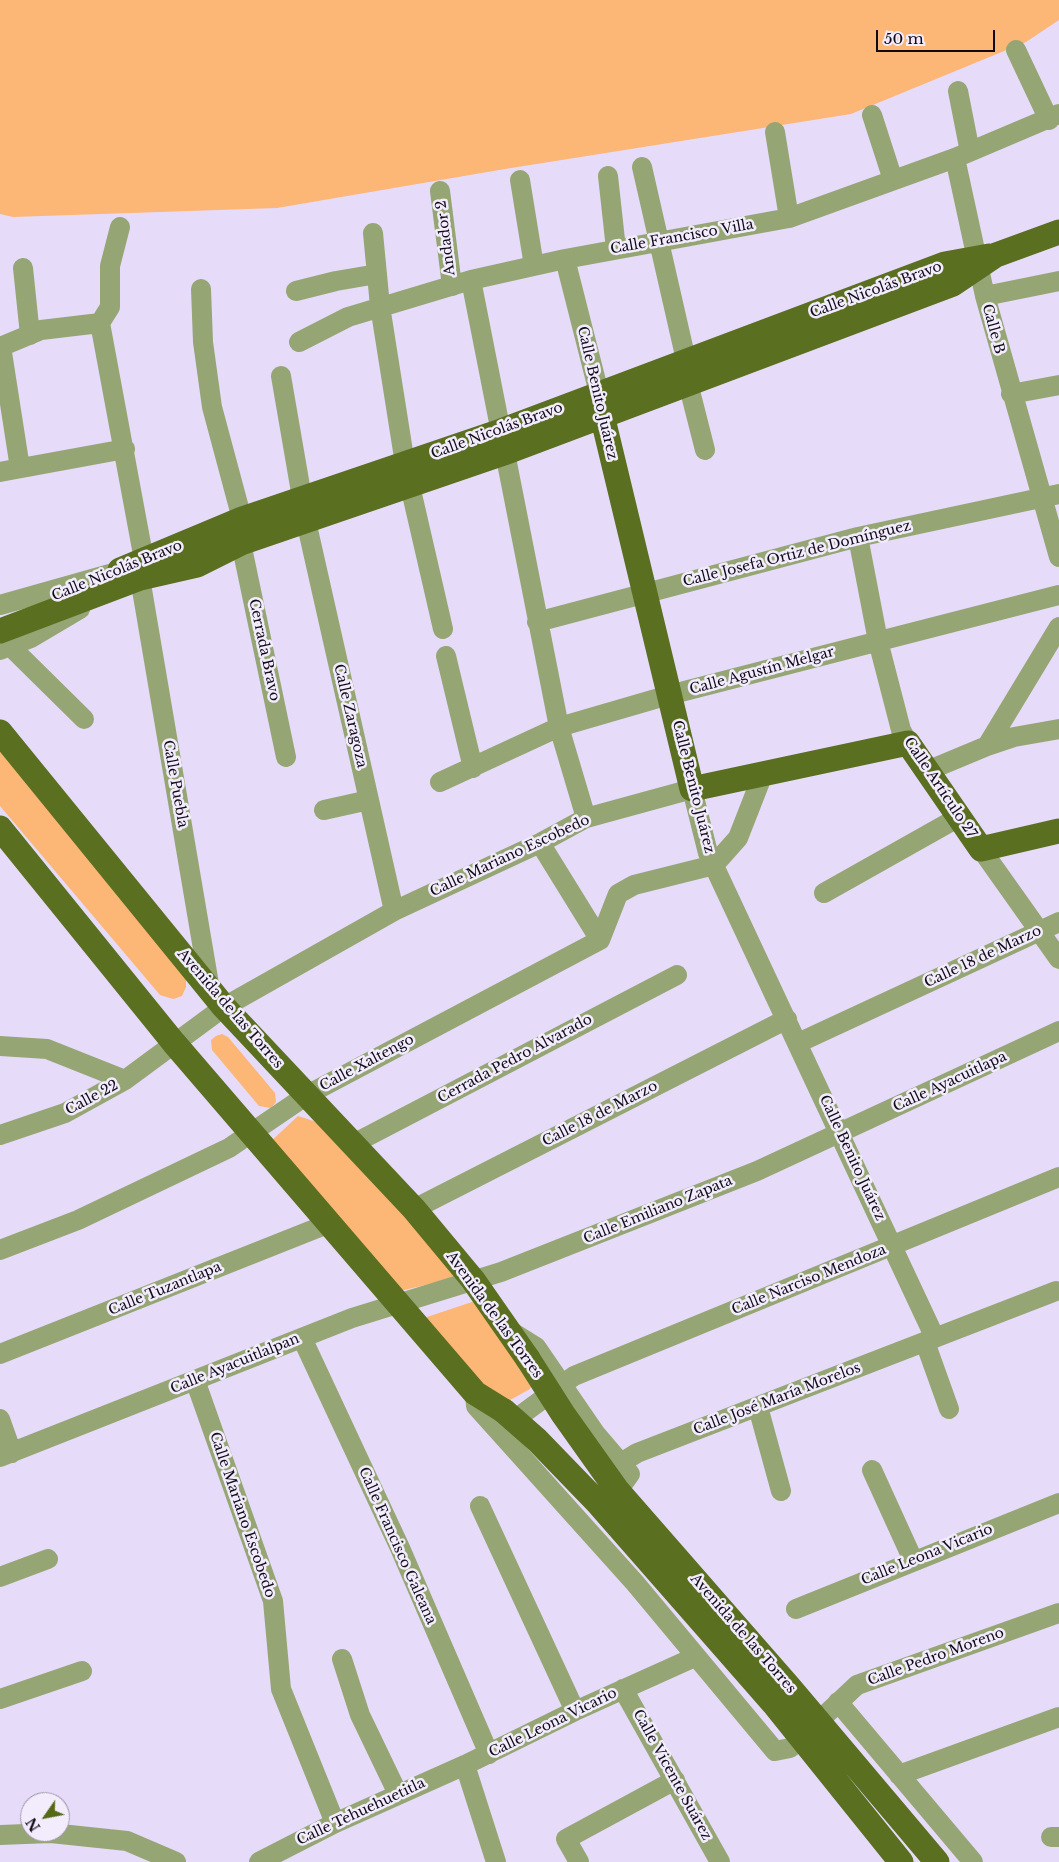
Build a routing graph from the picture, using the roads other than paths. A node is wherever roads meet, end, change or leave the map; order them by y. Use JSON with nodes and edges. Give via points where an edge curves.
{"nodes":[{"id":1,"x":1016,"y":50,"type":"dead end"},
{"id":2,"x":958,"y":91,"type":"dead end"},
{"id":3,"x":872,"y":115,"type":"dead end"},
{"id":4,"x":1054,"y":117,"type":"edge"},
{"id":5,"x":775,"y":132,"type":"dead end"},
{"id":6,"x":962,"y":155,"type":"junction"},
{"id":7,"x":642,"y":167,"type":"dead end"},
{"id":8,"x":608,"y":176,"type":"dead end"},
{"id":9,"x":520,"y":180,"type":"dead end"},
{"id":10,"x":893,"y":180,"type":"junction"},
{"id":11,"x":440,"y":191,"type":"dead end"},
{"id":12,"x":789,"y":218,"type":"junction"},
{"id":13,"x":120,"y":227,"type":"dead end"},
{"id":14,"x":1059,"y":232,"type":"edge"},
{"id":15,"x":373,"y":233,"type":"dead end"},
{"id":16,"x":658,"y":241,"type":"junction"},
{"id":17,"x":616,"y":249,"type":"junction"},
{"id":18,"x":565,"y":259,"type":"junction"},
{"id":19,"x":982,"y":261,"type":"junction"},
{"id":20,"x":534,"y":266,"type":"junction"},
{"id":21,"x":23,"y":268,"type":"dead end"},
{"id":22,"x":376,"y":274,"type":"junction"},
{"id":23,"x":471,"y":280,"type":"junction"},
{"id":24,"x":1059,"y":281,"type":"edge"},
{"id":25,"x":452,"y":286,"type":"junction"},
{"id":26,"x":201,"y":289,"type":"dead end"},
{"id":27,"x":296,"y":291,"type":"dead end"},
{"id":28,"x":984,"y":296,"type":"junction"},
{"id":29,"x":380,"y":306,"type":"junction"},
{"id":30,"x":100,"y":323,"type":"junction"},
{"id":31,"x":30,"y":335,"type":"junction"},
{"id":32,"x":299,"y":342,"type":"dead end"},
{"id":33,"x":0,"y":347,"type":"edge"},
{"id":34,"x":687,"y":371,"type":"junction"},
{"id":35,"x":281,"y":376,"type":"dead end"},
{"id":36,"x":1059,"y":385,"type":"edge"},
{"id":37,"x":1011,"y":394,"type":"junction"},
{"id":38,"x":601,"y":404,"type":"junction"},
{"id":39,"x":502,"y":442,"type":"junction"},
{"id":40,"x":125,"y":448,"type":"junction"},
{"id":41,"x":705,"y":450,"type":"dead end"},
{"id":42,"x":20,"y":468,"type":"junction"},
{"id":43,"x":0,"y":472,"type":"edge"},
{"id":44,"x":407,"y":475,"type":"junction"},
{"id":45,"x":1051,"y":496,"type":"edge"},
{"id":46,"x":305,"y":510,"type":"junction"},
{"id":47,"x":241,"y":531,"type":"junction"},
{"id":48,"x":858,"y":536,"type":"junction"},
{"id":49,"x":1059,"y":557,"type":"edge"},
{"id":50,"x":128,"y":574,"type":"junction"},
{"id":51,"x":644,"y":594,"type":"junction"},
{"id":52,"x":1059,"y":595,"type":"edge"},
{"id":53,"x":0,"y":605,"type":"edge"},
{"id":54,"x":0,"y":617,"type":"edge"},
{"id":55,"x":537,"y":622,"type":"junction"},
{"id":56,"x":1059,"y":627,"type":"edge"},
{"id":57,"x":443,"y":629,"type":"dead end"},
{"id":58,"x":878,"y":641,"type":"junction"},
{"id":59,"x":3,"y":643,"type":"edge"},
{"id":60,"x":446,"y":656,"type":"dead end"},
{"id":61,"x":669,"y":695,"type":"junction"},
{"id":62,"x":84,"y":719,"type":"dead end"},
{"id":63,"x":559,"y":727,"type":"junction"},
{"id":64,"x":1059,"y":729,"type":"edge"},
{"id":65,"x":0,"y":732,"type":"edge"},
{"id":66,"x":908,"y":742,"type":"junction"},
{"id":67,"x":987,"y":746,"type":"junction"},
{"id":68,"x":286,"y":756,"type":"dead end"},
{"id":69,"x":473,"y":768,"type":"junction"},
{"id":70,"x":927,"y":771,"type":"junction"},
{"id":71,"x":762,"y":774,"type":"junction"},
{"id":72,"x":440,"y":782,"type":"dead end"},
{"id":73,"x":692,"y":789,"type":"junction"},
{"id":74,"x":369,"y":800,"type":"junction"},
{"id":75,"x":324,"y":810,"type":"dead end"},
{"id":76,"x":959,"y":817,"type":"junction"},
{"id":77,"x":586,"y":818,"type":"junction"},
{"id":78,"x":0,"y":828,"type":"edge"},
{"id":79,"x":1059,"y":832,"type":"edge"},
{"id":80,"x":540,"y":842,"type":"junction"},
{"id":81,"x":981,"y":849,"type":"junction"},
{"id":82,"x":714,"y":865,"type":"junction"},
{"id":83,"x":824,"y":893,"type":"dead end"},
{"id":84,"x":394,"y":911,"type":"junction"},
{"id":85,"x":1059,"y":922,"type":"edge"},
{"id":86,"x":1038,"y":930,"type":"junction"},
{"id":87,"x":600,"y":940,"type":"junction"},
{"id":88,"x":1059,"y":959,"type":"edge"},
{"id":89,"x":677,"y":975,"type":"dead end"},
{"id":90,"x":217,"y":998,"type":"junction"},
{"id":91,"x":786,"y":1019,"type":"junction"},
{"id":92,"x":1059,"y":1031,"type":"edge"},
{"id":93,"x":174,"y":1043,"type":"junction"},
{"id":94,"x":798,"y":1043,"type":"junction"},
{"id":95,"x":0,"y":1046,"type":"edge"},
{"id":96,"x":125,"y":1080,"type":"junction"},
{"id":97,"x":307,"y":1095,"type":"junction"},
{"id":98,"x":251,"y":1132,"type":"junction"},
{"id":99,"x":840,"y":1132,"type":"junction"},
{"id":100,"x":0,"y":1135,"type":"edge"},
{"id":101,"x":353,"y":1144,"type":"junction"},
{"id":102,"x":1059,"y":1177,"type":"edge"},
{"id":103,"x":414,"y":1209,"type":"junction"},
{"id":104,"x":330,"y":1224,"type":"junction"},
{"id":105,"x":893,"y":1246,"type":"junction"},
{"id":106,"x":0,"y":1250,"type":"edge"},
{"id":107,"x":473,"y":1280,"type":"junction"},
{"id":108,"x":1056,"y":1291,"type":"dead end"},
{"id":109,"x":398,"y":1303,"type":"junction"},
{"id":110,"x":506,"y":1328,"type":"junction"},
{"id":111,"x":302,"y":1338,"type":"junction"},
{"id":112,"x":930,"y":1340,"type":"junction"},
{"id":113,"x":0,"y":1354,"type":"edge"},
{"id":114,"x":195,"y":1380,"type":"junction"},
{"id":115,"x":562,"y":1387,"type":"junction"},
{"id":116,"x":758,"y":1407,"type":"junction"},
{"id":117,"x":949,"y":1409,"type":"dead end"},
{"id":118,"x":0,"y":1419,"type":"edge"},
{"id":119,"x":501,"y":1421,"type":"junction"},
{"id":120,"x":6,"y":1455,"type":"edge"},
{"id":121,"x":621,"y":1463,"type":"junction"},
{"id":122,"x":872,"y":1470,"type":"dead end"},
{"id":123,"x":781,"y":1491,"type":"dead end"},
{"id":124,"x":1059,"y":1503,"type":"edge"},
{"id":125,"x":480,"y":1506,"type":"dead end"},
{"id":126,"x":588,"y":1532,"type":"junction"},
{"id":127,"x":48,"y":1559,"type":"dead end"},
{"id":128,"x":913,"y":1560,"type":"junction"},
{"id":129,"x":0,"y":1577,"type":"edge"},
{"id":130,"x":796,"y":1609,"type":"dead end"},
{"id":131,"x":1059,"y":1613,"type":"edge"},
{"id":132,"x":695,"y":1657,"type":"junction"},
{"id":133,"x":342,"y":1659,"type":"dead end"},
{"id":134,"x":82,"y":1671,"type":"dead end"},
{"id":135,"x":623,"y":1689,"type":"junction"},
{"id":136,"x":0,"y":1699,"type":"edge"},
{"id":137,"x":838,"y":1702,"type":"junction"},
{"id":138,"x":575,"y":1711,"type":"junction"},
{"id":139,"x":1059,"y":1718,"type":"edge"},
{"id":140,"x":489,"y":1754,"type":"junction"},
{"id":141,"x":465,"y":1766,"type":"junction"},
{"id":142,"x":899,"y":1775,"type":"junction"},
{"id":143,"x":675,"y":1780,"type":"junction"},
{"id":144,"x":398,"y":1794,"type":"junction"},
{"id":145,"x":335,"y":1823,"type":"junction"},
{"id":146,"x":0,"y":1836,"type":"edge"},
{"id":147,"x":176,"y":1862,"type":"edge"},
{"id":148,"x":259,"y":1862,"type":"edge"},
{"id":149,"x":496,"y":1862,"type":"edge"},
{"id":150,"x":579,"y":1862,"type":"edge"},
{"id":151,"x":720,"y":1862,"type":"edge"},
{"id":152,"x":902,"y":1862,"type":"edge"},
{"id":153,"x":937,"y":1862,"type":"edge"},
{"id":154,"x":973,"y":1862,"type":"edge"}],
"edges":[{"from":1,"to":4,"type":"street"},
{"from":2,"to":6,"type":"street","name":"Calle B"},
{"from":3,"to":10,"type":"street"},
{"from":4,"to":6,"type":"street","name":"Calle Francisco Villa"},
{"from":5,"to":12,"type":"street"},
{"from":6,"to":10,"type":"street","name":"Calle Francisco Villa"},
{"from":6,"to":19,"type":"street","name":"Calle B"},
{"from":7,"to":16,"type":"street"},
{"from":8,"to":17,"type":"street"},
{"from":9,"to":20,"type":"street"},
{"from":10,"to":12,"type":"street","name":"Calle Francisco Villa"},
{"from":11,"to":25,"type":"street","name":"Andador 2"},
{"from":12,"to":16,"type":"street","name":"Calle Francisco Villa"},
{"from":13,"to":30,"type":"street","via":[[110,266],[110,307]]},
{"from":14,"to":19,"type":"main road","name":"Calle Nicolás Bravo"},
{"from":15,"to":22,"type":"street"},
{"from":16,"to":17,"type":"street","name":"Calle Francisco Villa"},
{"from":16,"to":34,"type":"street"},
{"from":17,"to":18,"type":"street","name":"Calle Francisco Villa"},
{"from":18,"to":20,"type":"street","name":"Calle Francisco Villa"},
{"from":18,"to":38,"type":"street","name":"Calle Benito Juárez"},
{"from":19,"to":28,"type":"street","name":"Calle B"},
{"from":19,"to":34,"type":"main road","name":"Calle Nicolás Bravo","via":[[953,284]]},
{"from":20,"to":23,"type":"street","name":"Calle Francisco Villa"},
{"from":21,"to":31,"type":"street"},
{"from":22,"to":27,"type":"street"},
{"from":22,"to":29,"type":"street"},
{"from":23,"to":25,"type":"street","name":"Calle Francisco Villa"},
{"from":23,"to":39,"type":"street"},
{"from":24,"to":28,"type":"street"},
{"from":25,"to":29,"type":"street","name":"Calle Francisco Villa"},
{"from":26,"to":47,"type":"street","via":[[203,342],[212,407]]},
{"from":28,"to":37,"type":"street","name":"Calle B"},
{"from":29,"to":32,"type":"street","name":"Calle Francisco Villa","via":[[348,317]]},
{"from":29,"to":44,"type":"street"},
{"from":30,"to":31,"type":"street","via":[[42,330]]},
{"from":30,"to":40,"type":"street","name":"Calle Puebla"},
{"from":31,"to":33,"type":"street"},
{"from":33,"to":42,"type":"street"},
{"from":34,"to":38,"type":"main road","name":"Calle Nicolás Bravo"},
{"from":34,"to":41,"type":"street"},
{"from":35,"to":46,"type":"street","name":"Calle Zaragoza"},
{"from":36,"to":37,"type":"street"},
{"from":37,"to":45,"type":"street","name":"Calle B"},
{"from":38,"to":39,"type":"main road","name":"Calle Nicolás Bravo"},
{"from":38,"to":51,"type":"main road","name":"Calle Benito Juárez"},
{"from":39,"to":44,"type":"main road","name":"Calle Nicolás Bravo"},
{"from":39,"to":55,"type":"street"},
{"from":40,"to":42,"type":"street"},
{"from":40,"to":50,"type":"street","name":"Calle Puebla"},
{"from":42,"to":43,"type":"street"},
{"from":44,"to":46,"type":"main road","name":"Calle Nicolás Bravo"},
{"from":44,"to":57,"type":"street"},
{"from":45,"to":48,"type":"street","name":"Calle Josefa Ortiz de Domínguez"},
{"from":45,"to":49,"type":"street","name":"Calle B"},
{"from":46,"to":47,"type":"main road","name":"Calle Nicolás Bravo"},
{"from":46,"to":74,"type":"street","name":"Calle Zaragoza"},
{"from":47,"to":50,"type":"main road","name":"Calle Nicolás Bravo","via":[[197,565]]},
{"from":47,"to":68,"type":"street","name":"Cerrada Bravo"},
{"from":48,"to":51,"type":"street","name":"Calle Josefa Ortiz de Domínguez"},
{"from":48,"to":58,"type":"street","name":"Calle Artículo 27"},
{"from":50,"to":53,"type":"street"},
{"from":50,"to":54,"type":"main road","name":"Calle Nicolás Bravo"},
{"from":50,"to":59,"type":"main road","name":"Calle Nicolás Bravo"},
{"from":50,"to":90,"type":"street","name":"Calle Puebla"},
{"from":51,"to":55,"type":"street","name":"Calle Josefa Ortiz de Domínguez"},
{"from":51,"to":61,"type":"main road","name":"Calle Benito Juárez"},
{"from":52,"to":58,"type":"street","name":"Calle Agustín Melgar"},
{"from":55,"to":63,"type":"street"},
{"from":56,"to":67,"type":"street"},
{"from":58,"to":61,"type":"street","name":"Calle Agustín Melgar"},
{"from":58,"to":66,"type":"street","name":"Calle Artículo 27","via":[[901,730]]},
{"from":59,"to":62,"type":"street"},
{"from":60,"to":69,"type":"street"},
{"from":61,"to":63,"type":"street","name":"Calle Agustín Melgar"},
{"from":61,"to":73,"type":"main road","name":"Calle Benito Juárez"},
{"from":63,"to":69,"type":"street","name":"Calle Agustín Melgar"},
{"from":63,"to":77,"type":"street"},
{"from":64,"to":67,"type":"street","via":[[1014,737]]},
{"from":65,"to":90,"type":"main road","name":"Avenida de las Torres"},
{"from":66,"to":70,"type":"main road","name":"Calle Artículo 27"},
{"from":66,"to":71,"type":"main road","name":"Calle Mariano Escobedo"},
{"from":67,"to":70,"type":"street"},
{"from":69,"to":72,"type":"street","name":"Calle Agustín Melgar"},
{"from":70,"to":76,"type":"main road","name":"Calle Artículo 27"},
{"from":71,"to":73,"type":"main road","name":"Calle Mariano Escobedo"},
{"from":71,"to":82,"type":"street","via":[[738,838]]},
{"from":73,"to":77,"type":"street","name":"Calle Mariano Escobedo"},
{"from":73,"to":82,"type":"street","name":"Calle Benito Juárez"},
{"from":74,"to":75,"type":"street"},
{"from":74,"to":84,"type":"street","name":"Calle Zaragoza"},
{"from":76,"to":81,"type":"main road","name":"Calle Artículo 27"},
{"from":76,"to":83,"type":"street"},
{"from":77,"to":80,"type":"street","name":"Calle Mariano Escobedo"},
{"from":78,"to":93,"type":"main road","name":"Avenida de las Torres"},
{"from":79,"to":81,"type":"main road"},
{"from":80,"to":84,"type":"street","name":"Calle Mariano Escobedo"},
{"from":80,"to":87,"type":"street"},
{"from":81,"to":86,"type":"street","name":"Calle Artículo 27"},
{"from":82,"to":87,"type":"street","via":[[634,885],[618,894]]},
{"from":82,"to":91,"type":"street","name":"Calle Benito Juárez"},
{"from":84,"to":90,"type":"street","name":"Calle Mariano Escobedo"},
{"from":85,"to":86,"type":"street","name":"Calle 18 de Marzo"},
{"from":86,"to":88,"type":"street","name":"Calle Artículo 27"},
{"from":86,"to":94,"type":"street","name":"Calle 18 de Marzo"},
{"from":87,"to":97,"type":"street","name":"Calle Xaltengo"},
{"from":89,"to":101,"type":"street","name":"Cerrada Pedro Alvarado"},
{"from":90,"to":93,"type":"street","name":"Calle Mariano Escobedo"},
{"from":90,"to":97,"type":"main road","name":"Avenida de las Torres"},
{"from":91,"to":94,"type":"street","name":"Calle Benito Juárez"},
{"from":91,"to":103,"type":"street","name":"Calle 18 de Marzo"},
{"from":92,"to":99,"type":"street","name":"Calle Ayacuitlapa"},
{"from":93,"to":96,"type":"street","name":"Calle 22"},
{"from":93,"to":98,"type":"main road","name":"Avenida de las Torres"},
{"from":94,"to":99,"type":"street","name":"Calle Benito Juárez"},
{"from":95,"to":96,"type":"street","via":[[47,1049]]},
{"from":96,"to":100,"type":"street","name":"Calle 22","via":[[65,1113]]},
{"from":97,"to":98,"type":"street","name":"Calle Xaltengo"},
{"from":97,"to":101,"type":"main road","name":"Avenida de las Torres"},
{"from":98,"to":104,"type":"main road","name":"Avenida de las Torres"},
{"from":98,"to":106,"type":"street","name":"Calle Xaltengo","via":[[229,1148],[78,1220]]},
{"from":99,"to":105,"type":"street","name":"Calle Benito Juárez"},
{"from":99,"to":107,"type":"street","name":"Calle Emiliano Zapata","via":[[757,1171],[501,1272]]},
{"from":101,"to":103,"type":"main road","name":"Avenida de las Torres"},
{"from":102,"to":105,"type":"street","name":"Calle Narciso Mendoza"},
{"from":103,"to":107,"type":"main road","name":"Avenida de las Torres"},
{"from":104,"to":109,"type":"main road","name":"Avenida de las Torres"},
{"from":104,"to":113,"type":"street","name":"Calle Tuzantlapa"},
{"from":105,"to":112,"type":"street","name":"Calle Benito Juárez"},
{"from":105,"to":115,"type":"street","name":"Calle Narciso Mendoza","via":[[574,1376]]},
{"from":107,"to":109,"type":"street","name":"Calle Ayacuitlalpan"},
{"from":107,"to":110,"type":"main road","name":"Avenida de las Torres"},
{"from":108,"to":112,"type":"street","name":"Calle José María Morelos"},
{"from":109,"to":111,"type":"street","name":"Calle Ayacuitlalpan"},
{"from":109,"to":119,"type":"main road","name":"Avenida de las Torres"},
{"from":110,"to":115,"type":"street","via":[[536,1347]]},
{"from":110,"to":153,"type":"main road","name":"Avenida de las Torres","bridge":true,"via":[[618,1490]]},
{"from":111,"to":114,"type":"street","name":"Calle Ayacuitlalpan"},
{"from":111,"to":140,"type":"street","name":"Calle Francisco Galeana","via":[[400,1548]]},
{"from":112,"to":116,"type":"street","name":"Calle José María Morelos"},
{"from":112,"to":117,"type":"street","name":"Calle Benito Juárez"},
{"from":114,"to":120,"type":"street","name":"Calle Ayacuitlalpan"},
{"from":114,"to":145,"type":"street","name":"Calle Mariano Escobedo","via":[[273,1601],[281,1689]]},
{"from":115,"to":119,"type":"street","name":"Calle Narciso Mendoza"},
{"from":115,"to":121,"type":"street"},
{"from":116,"to":121,"type":"street","name":"Calle José María Morelos","via":[[637,1453]]},
{"from":116,"to":123,"type":"street"},
{"from":118,"to":120,"type":"street"},
{"from":119,"to":126,"type":"street"},
{"from":119,"to":152,"type":"main road","name":"Avenida de las Torres","bridge":true,"via":[[537,1440],[610,1517],[774,1704]]},
{"from":121,"to":126,"type":"street","via":[[630,1474]]},
{"from":122,"to":128,"type":"street"},
{"from":124,"to":128,"type":"street","name":"Calle Leona Vicario"},
{"from":125,"to":138,"type":"street"},
{"from":126,"to":132,"type":"street","via":[[635,1583]]},
{"from":127,"to":129,"type":"street"},
{"from":128,"to":130,"type":"street","name":"Calle Leona Vicario"},
{"from":131,"to":137,"type":"street","name":"Calle Pedro Moreno","via":[[857,1685]]},
{"from":132,"to":135,"type":"street","name":"Calle Leona Vicario"},
{"from":132,"to":137,"type":"street","name":"Calle Pedro Moreno","via":[[775,1751],[790,1748]]},
{"from":133,"to":144,"type":"street","via":[[360,1715]]},
{"from":134,"to":136,"type":"street"},
{"from":135,"to":138,"type":"street","name":"Calle Leona Vicario"},
{"from":135,"to":143,"type":"street","name":"Calle Vicente Suárez"},
{"from":137,"to":142,"type":"street"},
{"from":138,"to":140,"type":"street","name":"Calle Leona Vicario"},
{"from":139,"to":142,"type":"street"},
{"from":140,"to":141,"type":"street","name":"Calle Leona Vicario"},
{"from":141,"to":144,"type":"street","name":"Calle Tehuehuetitla"},
{"from":141,"to":149,"type":"street"},
{"from":142,"to":154,"type":"street"},
{"from":143,"to":150,"type":"street","via":[[566,1839]]},
{"from":143,"to":151,"type":"street","name":"Calle Vicente Suárez"},
{"from":144,"to":145,"type":"street","name":"Calle Tehuehuetitla"},
{"from":145,"to":148,"type":"street","name":"Calle Tehuehuetitla"},
{"from":146,"to":147,"type":"street","via":[[51,1833],[127,1841]]}]}
